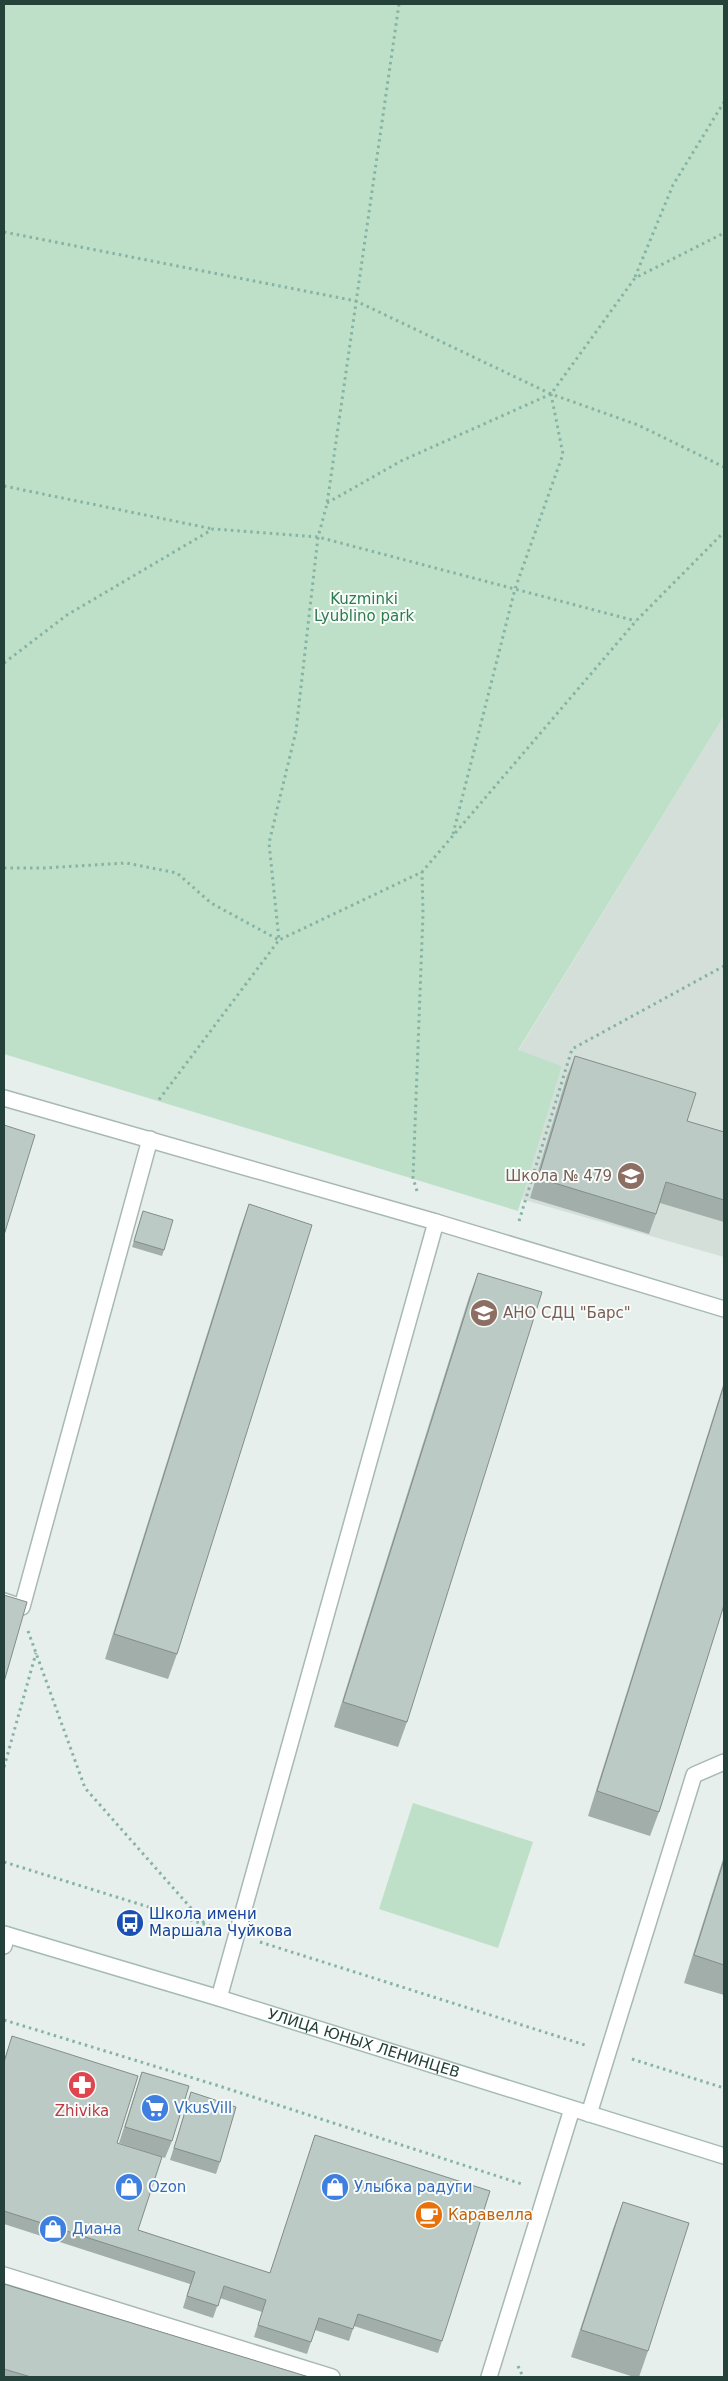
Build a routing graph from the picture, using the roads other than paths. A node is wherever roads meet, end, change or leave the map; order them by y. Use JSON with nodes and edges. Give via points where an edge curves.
{"nodes":[{"id":1,"x":4,"y":1098,"type":"edge"},
{"id":2,"x":150,"y":1140,"type":"junction"},
{"id":3,"x":436,"y":1222,"type":"junction"},
{"id":4,"x":724,"y":1310,"type":"edge"},
{"id":5,"x":4,"y":1602,"type":"edge"},
{"id":6,"x":724,"y":1762,"type":"edge"},
{"id":7,"x":5,"y":1939,"type":"edge"},
{"id":8,"x":219,"y":1998,"type":"junction"},
{"id":9,"x":572,"y":2109,"type":"junction"},
{"id":10,"x":589,"y":2114,"type":"junction"},
{"id":11,"x":724,"y":2156,"type":"edge"},
{"id":12,"x":4,"y":2275,"type":"edge"},
{"id":13,"x":332,"y":2377,"type":"edge"},
{"id":14,"x":489,"y":2377,"type":"edge"}],
"edges":[{"from":1,"to":2,"type":"main road"},
{"from":2,"to":3,"type":"main road"},
{"from":2,"to":5,"type":"main road","via":[[22,1607]]},
{"from":3,"to":4,"type":"main road"},
{"from":3,"to":8,"type":"main road"},
{"from":6,"to":10,"type":"main road","via":[[694,1775]]},
{"from":7,"to":8,"type":"main road","name":"УЛИЦА ЮНЫХ ЛЕНИНЦЕВ"},
{"from":8,"to":9,"type":"main road","name":"УЛИЦА ЮНЫХ ЛЕНИНЦЕВ"},
{"from":9,"to":10,"type":"main road","name":"УЛИЦА ЮНЫХ ЛЕНИНЦЕВ"},
{"from":9,"to":14,"type":"main road"},
{"from":10,"to":11,"type":"main road","name":"УЛИЦА ЮНЫХ ЛЕНИНЦЕВ"},
{"from":12,"to":13,"type":"main road"}]}
